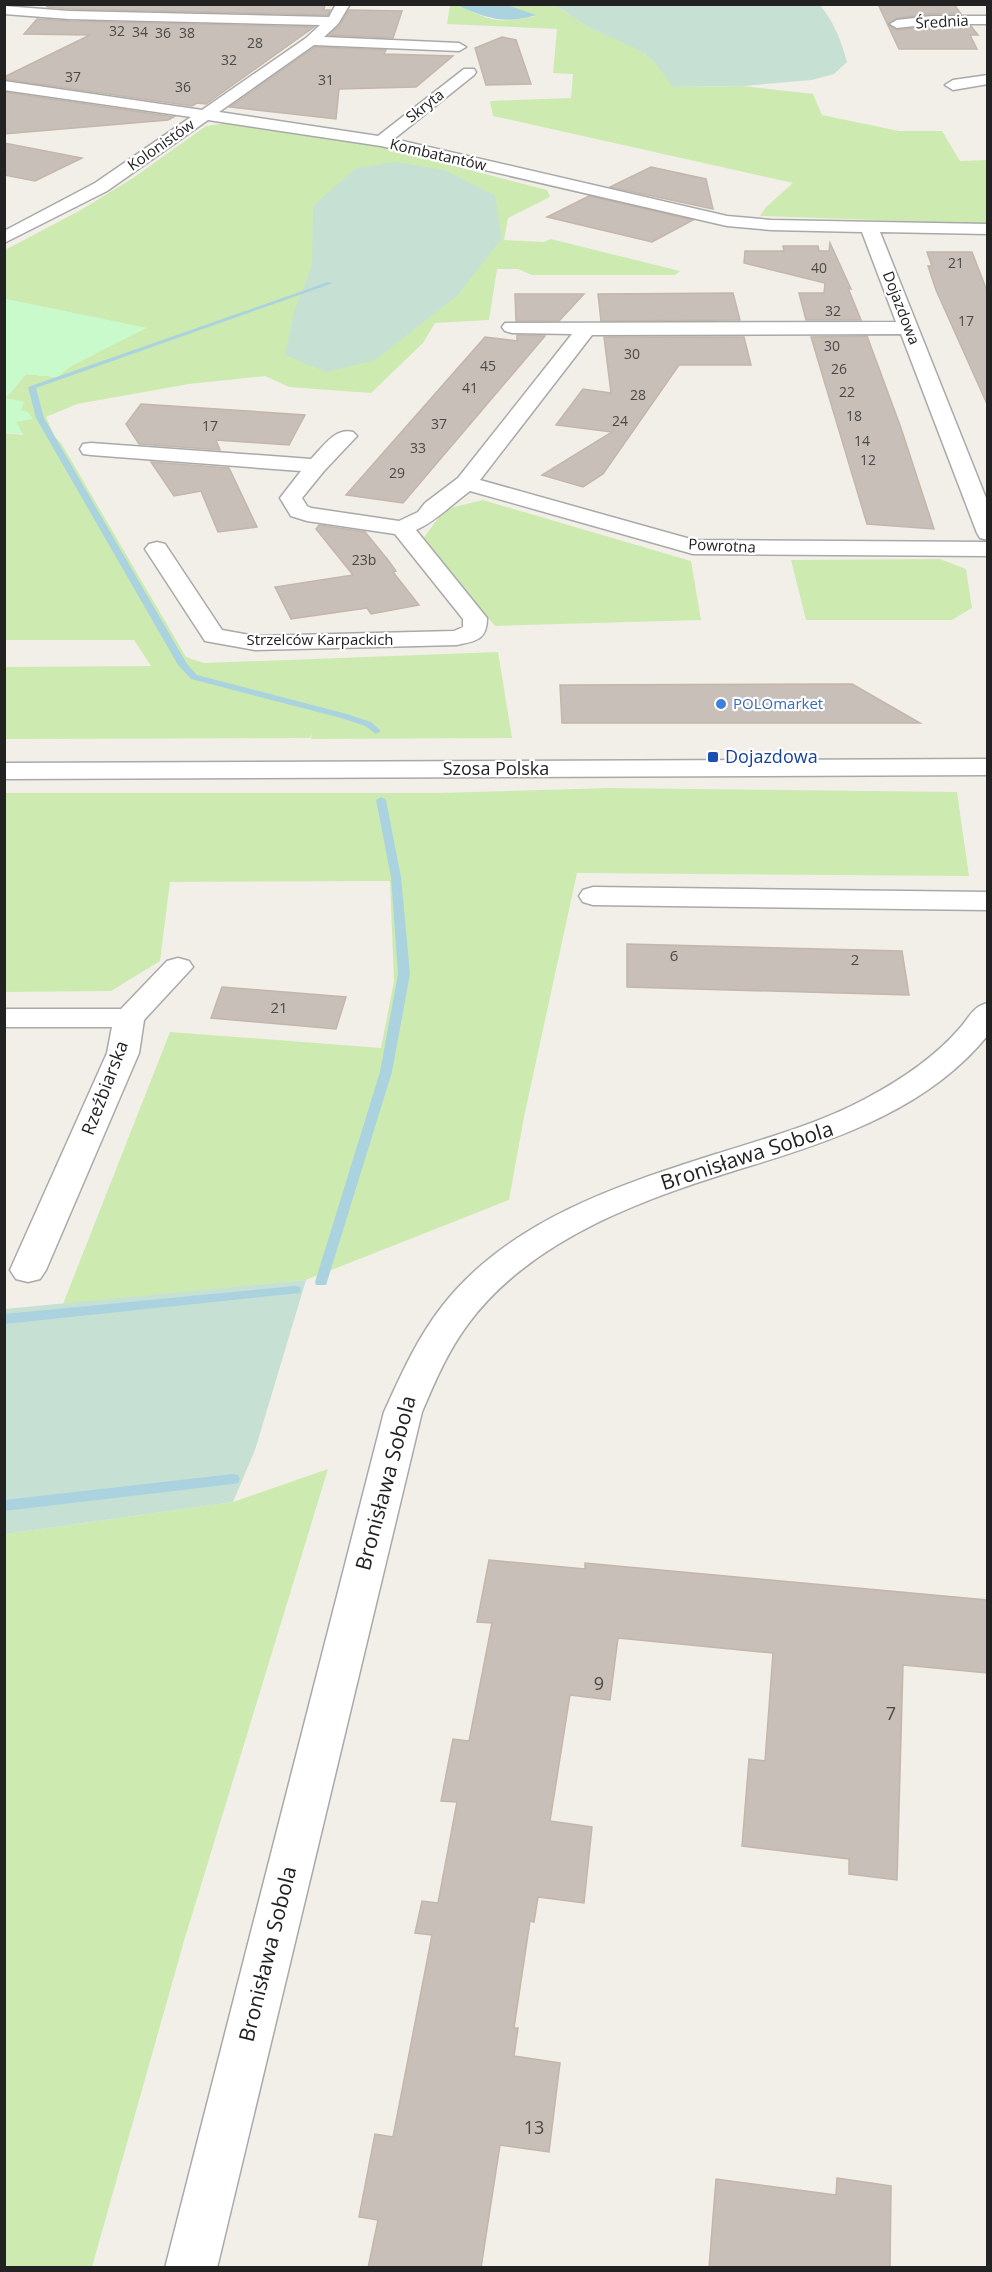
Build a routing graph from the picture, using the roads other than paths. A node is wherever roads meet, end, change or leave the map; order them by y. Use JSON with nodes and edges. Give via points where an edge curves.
{"nodes":[{"id":1,"x":343,"y":4,"type":"edge"},
{"id":2,"x":4,"y":10,"type":"edge"},
{"id":3,"x":987,"y":20,"type":"edge"},
{"id":4,"x":333,"y":21,"type":"junction"},
{"id":5,"x":897,"y":24,"type":"dead end"},
{"id":6,"x":312,"y":41,"type":"junction"},
{"id":7,"x":459,"y":47,"type":"dead end"},
{"id":8,"x":469,"y":72,"type":"dead end"},
{"id":9,"x":987,"y":78,"type":"edge"},
{"id":10,"x":4,"y":85,"type":"edge"},
{"id":11,"x":953,"y":85,"type":"dead end"},
{"id":12,"x":207,"y":114,"type":"junction"},
{"id":13,"x":381,"y":141,"type":"junction"},
{"id":14,"x":869,"y":227,"type":"junction"},
{"id":15,"x":987,"y":229,"type":"edge"},
{"id":16,"x":4,"y":238,"type":"edge"},
{"id":17,"x":512,"y":327,"type":"dead end"},
{"id":18,"x":908,"y":328,"type":"junction"},
{"id":19,"x":586,"y":329,"type":"junction"},
{"id":20,"x":346,"y":436,"type":"dead end"},
{"id":21,"x":91,"y":449,"type":"dead end"},
{"id":22,"x":316,"y":466,"type":"junction"},
{"id":23,"x":466,"y":483,"type":"junction"},
{"id":24,"x":402,"y":528,"type":"junction"},
{"id":25,"x":987,"y":533,"type":"edge"},
{"id":26,"x":157,"y":549,"type":"dead end"},
{"id":27,"x":987,"y":549,"type":"edge"},
{"id":28,"x":987,"y":766,"type":"edge"},
{"id":29,"x":4,"y":771,"type":"edge"},
{"id":30,"x":593,"y":896,"type":"dead end"},
{"id":31,"x":987,"y":901,"type":"edge"},
{"id":32,"x":178,"y":967,"type":"dead end"},
{"id":33,"x":987,"y":1012,"type":"edge"},
{"id":34,"x":4,"y":1018,"type":"edge"},
{"id":35,"x":129,"y":1018,"type":"junction"},
{"id":36,"x":28,"y":1270,"type":"dead end"},
{"id":37,"x":191,"y":2268,"type":"edge"}],
"edges":[{"from":1,"to":4,"type":"street","name":"Kolonistów"},
{"from":2,"to":4,"type":"street"},
{"from":3,"to":5,"type":"street","name":"Średnia"},
{"from":4,"to":6,"type":"street","name":"Kolonistów"},
{"from":6,"to":7,"type":"street"},
{"from":6,"to":12,"type":"street","name":"Kolonistów"},
{"from":8,"to":13,"type":"street","name":"Skryta"},
{"from":9,"to":11,"type":"street"},
{"from":10,"to":12,"type":"street","name":"Kombatantów"},
{"from":12,"to":13,"type":"street","name":"Kombatantów"},
{"from":12,"to":16,"type":"street","name":"Kolonistów","via":[[88,195]]},
{"from":13,"to":14,"type":"street","name":"Kombatantów","via":[[727,221]]},
{"from":14,"to":15,"type":"street"},
{"from":14,"to":18,"type":"street","name":"Dojazdowa"},
{"from":17,"to":19,"type":"street"},
{"from":18,"to":19,"type":"street"},
{"from":18,"to":25,"type":"street","name":"Dojazdowa"},
{"from":19,"to":23,"type":"street"},
{"from":20,"to":22,"type":"street"},
{"from":21,"to":22,"type":"street"},
{"from":22,"to":24,"type":"street","via":[[291,498],[299,511]]},
{"from":23,"to":24,"type":"street","via":[[426,517]]},
{"from":23,"to":27,"type":"street","name":"Powrotna","via":[[693,547]]},
{"from":24,"to":26,"type":"street","name":"Strzelców Karpackich","via":[[475,618],[475,631],[457,638],[255,643],[214,636]]},
{"from":28,"to":29,"type":"street","name":"Szosa Polska"},
{"from":30,"to":31,"type":"street"},
{"from":32,"to":35,"type":"street"},
{"from":33,"to":37,"type":"street","name":"Bronisława Sobola","via":[[967,1039],[936,1068],[872,1111],[826,1131],[639,1191],[546,1236],[491,1276],[437,1337],[412,1386],[400,1422]]},
{"from":34,"to":35,"type":"street","name":"Rzeźbiarska"},
{"from":35,"to":36,"type":"street","name":"Rzeźbiarska","via":[[123,1053]]}]}
